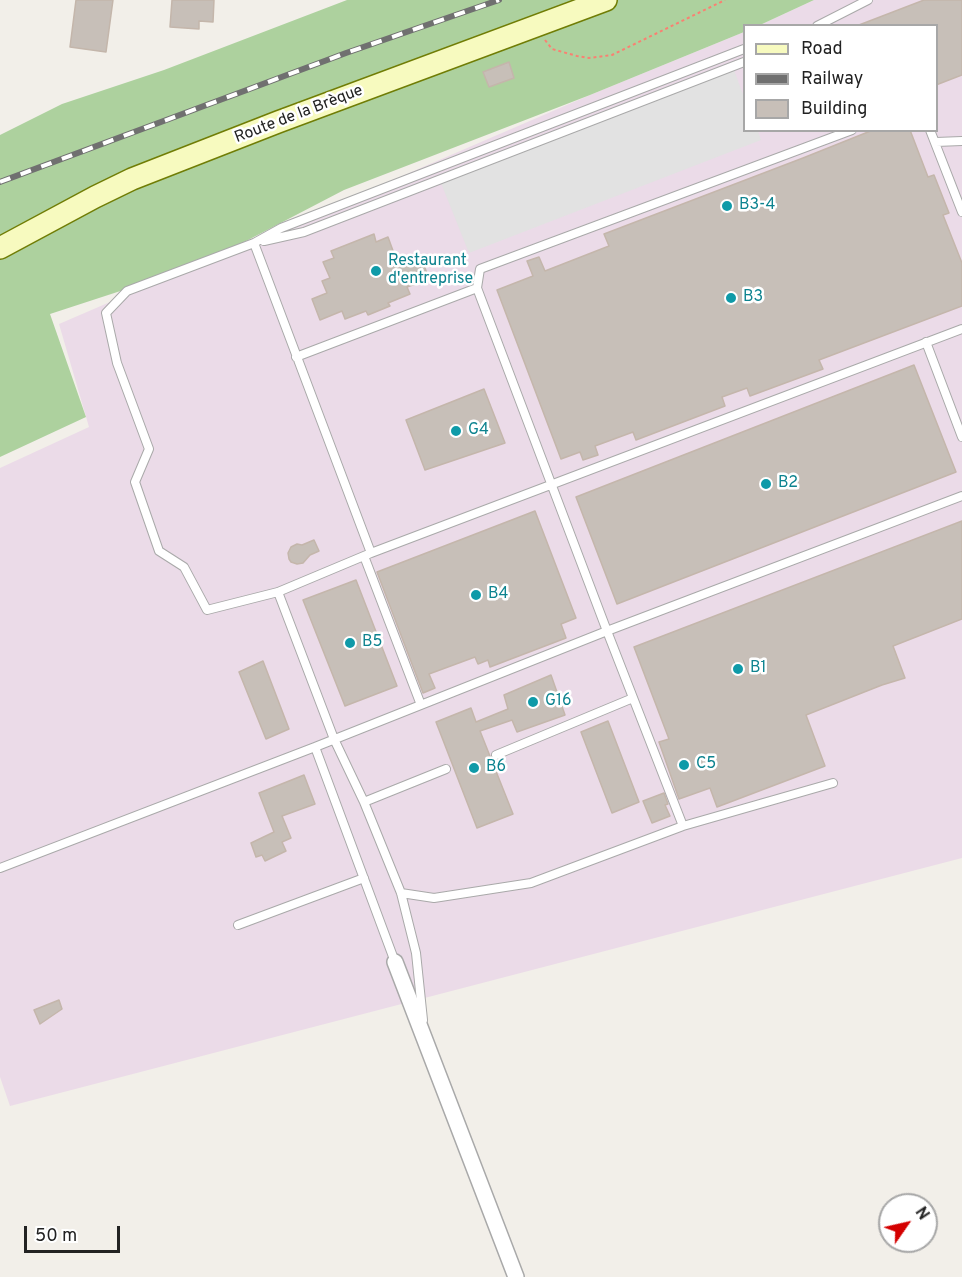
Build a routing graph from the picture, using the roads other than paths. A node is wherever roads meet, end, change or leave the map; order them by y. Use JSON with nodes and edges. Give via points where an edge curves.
{"nodes":[{"id":1,"x":606,"y":0,"type":"edge"},
{"id":2,"x":868,"y":0,"type":"edge"},
{"id":3,"x":821,"y":24,"type":"edge"},
{"id":4,"x":743,"y":49,"type":"edge"},
{"id":5,"x":743,"y":62,"type":"edge"},
{"id":6,"x":847,"y":132,"type":"edge"},
{"id":7,"x":931,"y":132,"type":"edge"},
{"id":8,"x":962,"y":141,"type":"edge"},
{"id":9,"x":936,"y":142,"type":"junction"},
{"id":10,"x":95,"y":197,"type":"junction"},
{"id":11,"x":962,"y":212,"type":"edge"},
{"id":12,"x":254,"y":243,"type":"junction"},
{"id":13,"x":0,"y":248,"type":"edge"},
{"id":14,"x":0,"y":259,"type":"edge"},
{"id":15,"x":477,"y":288,"type":"junction"},
{"id":16,"x":962,"y":329,"type":"edge"},
{"id":17,"x":926,"y":342,"type":"junction"},
{"id":18,"x":296,"y":357,"type":"junction"},
{"id":19,"x":961,"y":431,"type":"edge"},
{"id":20,"x":552,"y":484,"type":"junction"},
{"id":21,"x":962,"y":496,"type":"edge"},
{"id":22,"x":367,"y":555,"type":"junction"},
{"id":23,"x":278,"y":592,"type":"junction"},
{"id":24,"x":607,"y":631,"type":"junction"},
{"id":25,"x":633,"y":698,"type":"junction"},
{"id":26,"x":421,"y":705,"type":"junction"},
{"id":27,"x":334,"y":739,"type":"junction"},
{"id":28,"x":315,"y":747,"type":"junction"},
{"id":29,"x":496,"y":754,"type":"dead end"},
{"id":30,"x":446,"y":769,"type":"dead end"},
{"id":31,"x":833,"y":783,"type":"dead end"},
{"id":32,"x":364,"y":802,"type":"junction"},
{"id":33,"x":683,"y":826,"type":"junction"},
{"id":34,"x":0,"y":868,"type":"edge"},
{"id":35,"x":364,"y":878,"type":"junction"},
{"id":36,"x":400,"y":893,"type":"junction"},
{"id":37,"x":238,"y":925,"type":"dead end"},
{"id":38,"x":395,"y":962,"type":"joint"},
{"id":39,"x":425,"y":1039,"type":"junction"},
{"id":40,"x":516,"y":1277,"type":"edge"}],
"edges":[{"from":1,"to":10,"type":"main road","name":"Route de la Brèque","via":[[267,126]]},
{"from":2,"to":3,"type":"lane"},
{"from":4,"to":12,"type":"lane","via":[[281,228]]},
{"from":5,"to":12,"type":"lane","via":[[304,232]]},
{"from":6,"to":15,"type":"lane","via":[[480,270]]},
{"from":7,"to":9,"type":"lane"},
{"from":8,"to":9,"type":"lane"},
{"from":9,"to":11,"type":"lane"},
{"from":10,"to":13,"type":"main road","name":"Route de la Brèque"},
{"from":10,"to":14,"type":"main road"},
{"from":12,"to":18,"type":"lane"},
{"from":12,"to":23,"type":"lane","via":[[127,291],[106,313],[117,363],[149,450],[135,482],[159,551],[184,567],[207,610]]},
{"from":15,"to":18,"type":"lane"},
{"from":15,"to":20,"type":"lane"},
{"from":16,"to":17,"type":"lane"},
{"from":17,"to":19,"type":"lane"},
{"from":17,"to":20,"type":"lane"},
{"from":18,"to":22,"type":"lane"},
{"from":20,"to":22,"type":"lane"},
{"from":20,"to":24,"type":"lane"},
{"from":21,"to":24,"type":"lane"},
{"from":22,"to":23,"type":"lane"},
{"from":22,"to":26,"type":"lane"},
{"from":23,"to":27,"type":"lane"},
{"from":24,"to":25,"type":"lane"},
{"from":24,"to":26,"type":"lane"},
{"from":25,"to":29,"type":"lane"},
{"from":25,"to":33,"type":"lane"},
{"from":26,"to":27,"type":"lane"},
{"from":27,"to":28,"type":"lane"},
{"from":27,"to":32,"type":"lane"},
{"from":28,"to":34,"type":"lane"},
{"from":28,"to":35,"type":"lane"},
{"from":30,"to":32,"type":"lane"},
{"from":31,"to":33,"type":"lane"},
{"from":32,"to":36,"type":"lane"},
{"from":33,"to":36,"type":"lane","via":[[531,883],[434,898]]},
{"from":35,"to":37,"type":"lane"},
{"from":35,"to":38,"type":"lane"},
{"from":36,"to":39,"type":"lane","via":[[416,953]]},
{"from":38,"to":39,"type":"street"},
{"from":39,"to":40,"type":"street"}]}
